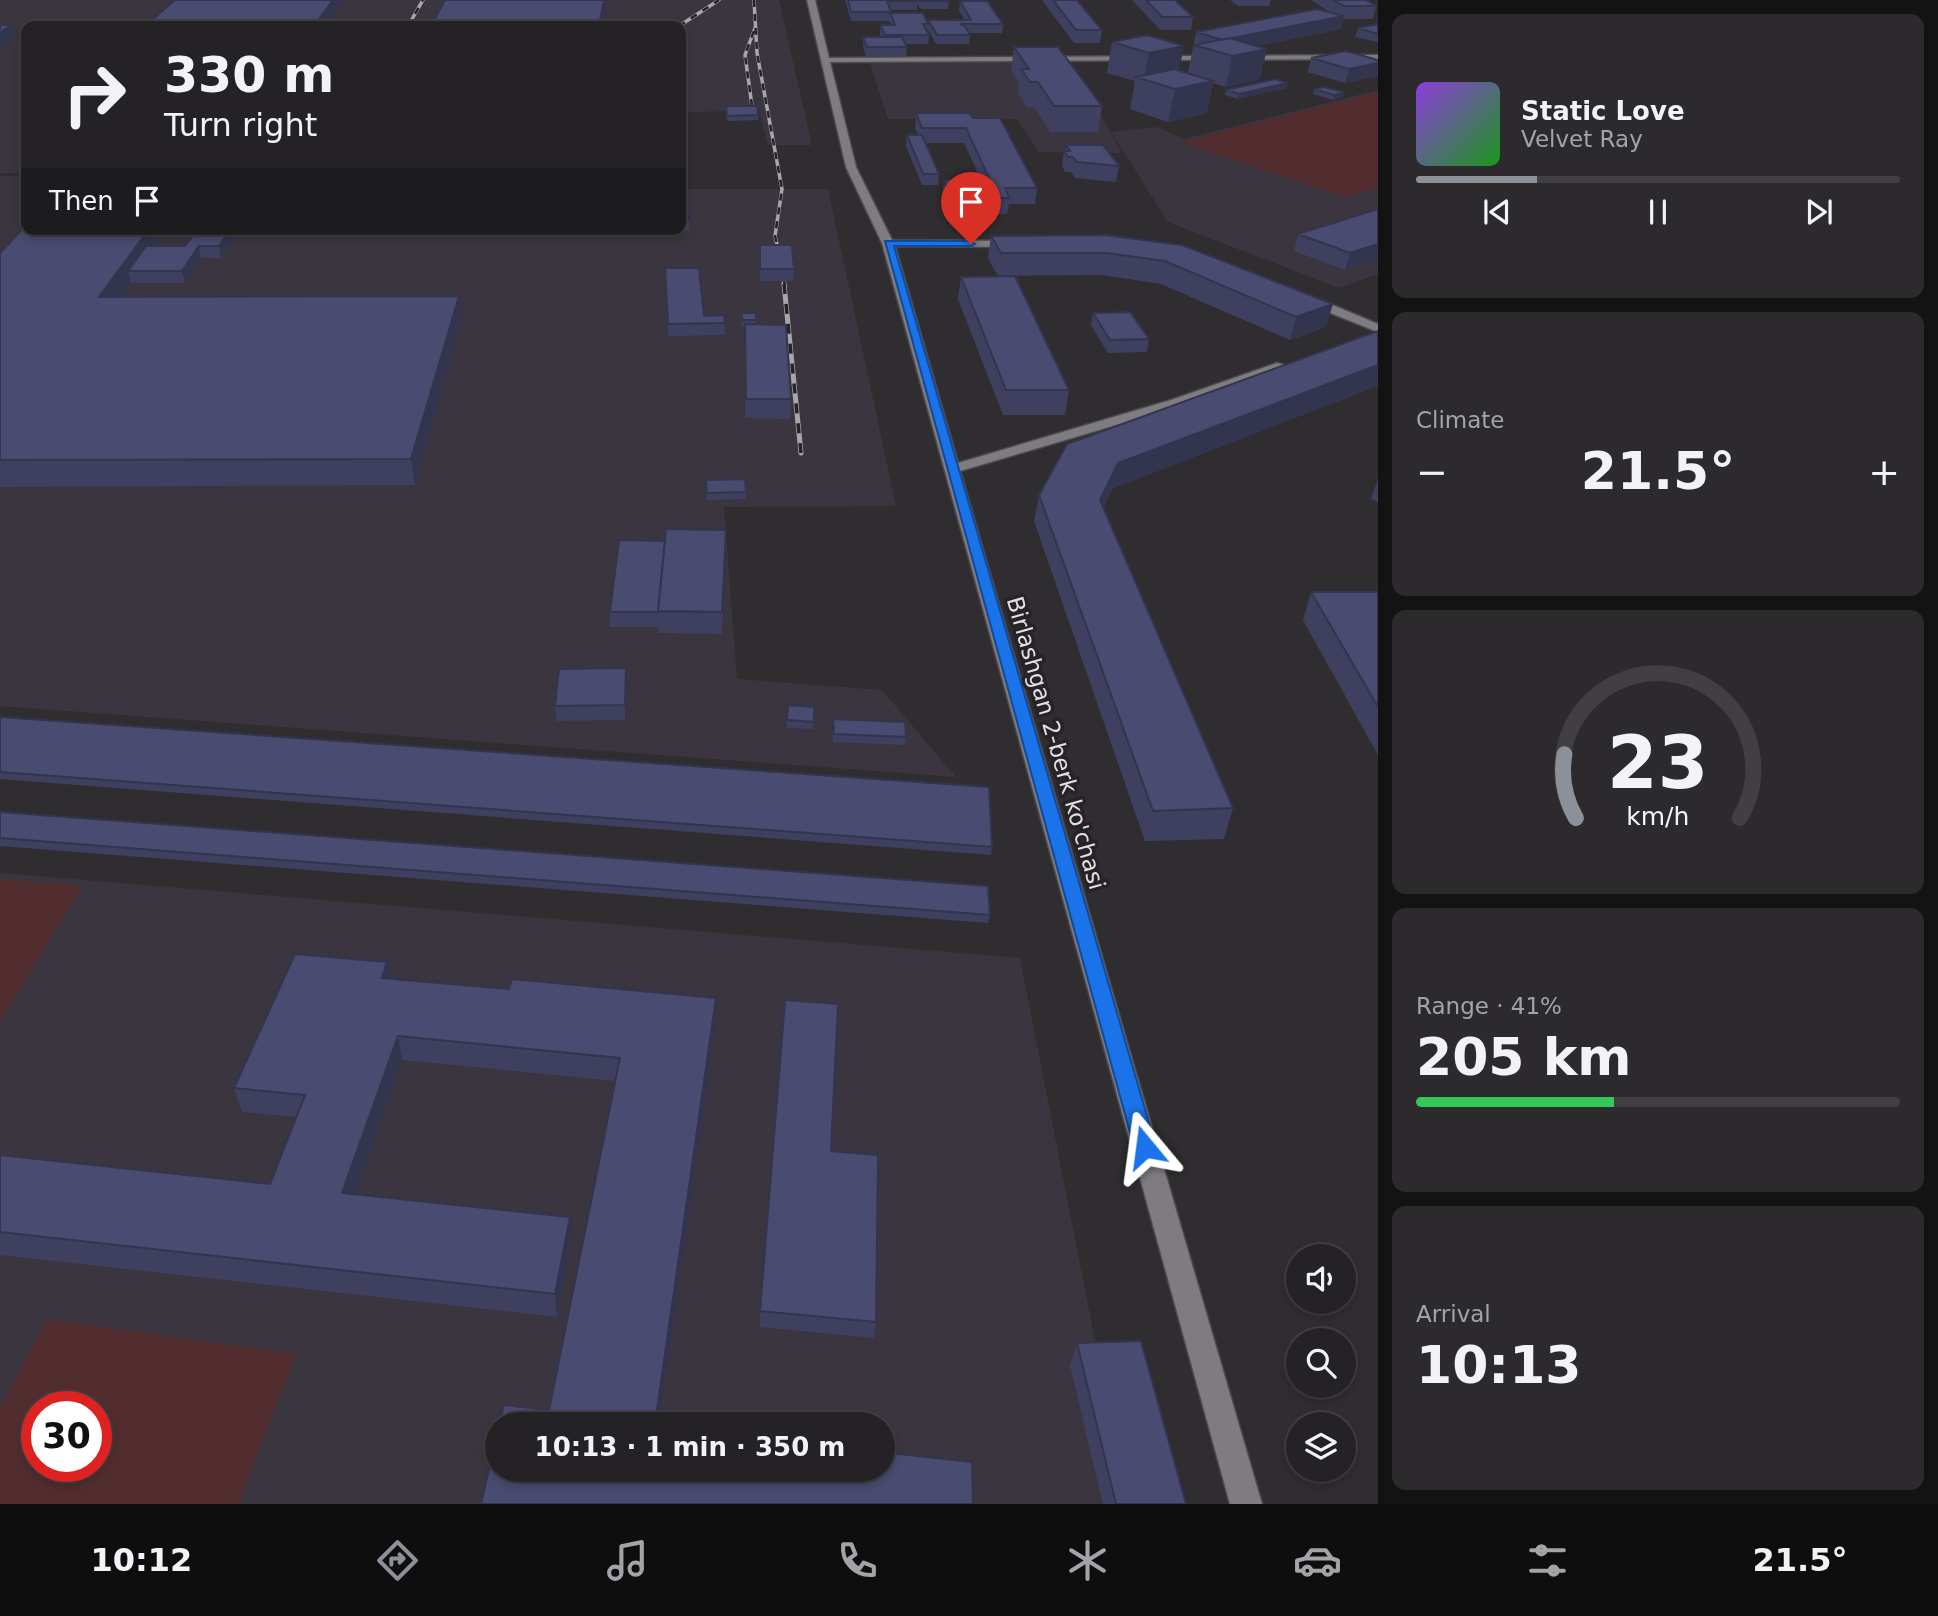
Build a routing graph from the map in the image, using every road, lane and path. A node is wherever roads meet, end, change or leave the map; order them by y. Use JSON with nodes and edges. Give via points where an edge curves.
{"nodes":[{"id":1,"x":811,"y":0,"type":"edge"},
{"id":2,"x":1378,"y":57,"type":"edge"},
{"id":3,"x":827,"y":60,"type":"junction"},
{"id":4,"x":888,"y":243,"type":"junction"},
{"id":5,"x":1026,"y":244,"type":"edge"},
{"id":6,"x":1300,"y":296,"type":"edge"},
{"id":7,"x":1374,"y":333,"type":"edge"},
{"id":8,"x":1301,"y":359,"type":"edge"},
{"id":9,"x":953,"y":469,"type":"junction"},
{"id":10,"x":1246,"y":1504,"type":"edge"}],
"edges":[{"from":1,"to":3,"type":"street","name":"Birlashgan 2-berk ko'chasi"},
{"from":2,"to":3,"type":"street"},
{"from":3,"to":4,"type":"street","name":"Birlashgan 2-berk ko'chasi","via":[[851,167]]},
{"from":4,"to":5,"type":"street"},
{"from":4,"to":9,"type":"street","name":"Birlashgan 2-berk ko'chasi"},
{"from":6,"to":7,"type":"street"},
{"from":8,"to":9,"type":"street","via":[[1176,403]]},
{"from":9,"to":10,"type":"street","name":"Birlashgan 2-berk ko'chasi"}]}
